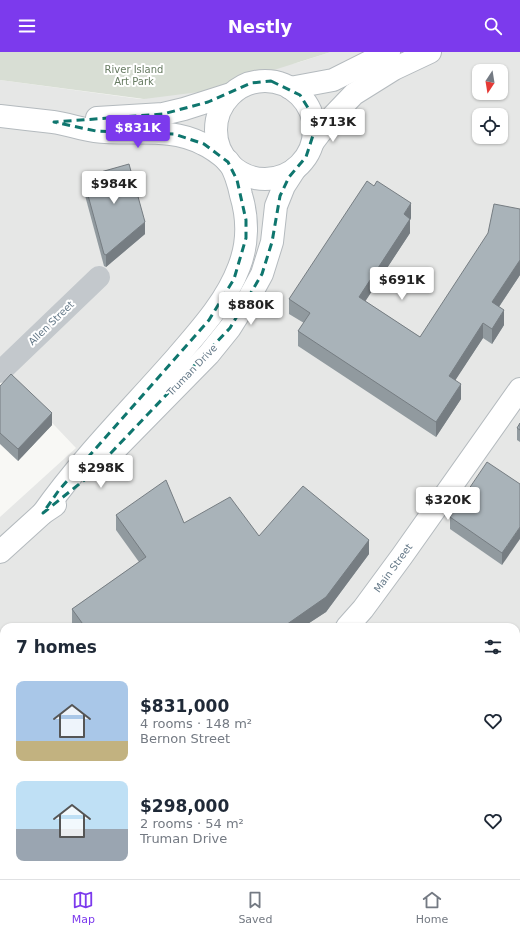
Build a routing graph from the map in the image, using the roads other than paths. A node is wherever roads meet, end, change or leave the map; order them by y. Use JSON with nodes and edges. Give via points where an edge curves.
{"nodes":[{"id":1,"x":389,"y":52,"type":"edge"},
{"id":2,"x":430,"y":52,"type":"edge"},
{"id":3,"x":290,"y":88,"type":"junction"},
{"id":4,"x":231,"y":94,"type":"junction"},
{"id":5,"x":0,"y":116,"type":"edge"},
{"id":6,"x":54,"y":122,"type":"junction"},
{"id":7,"x":313,"y":142,"type":"junction"},
{"id":8,"x":228,"y":162,"type":"junction"},
{"id":9,"x":295,"y":169,"type":"junction"},
{"id":10,"x":99,"y":277,"type":"dead end"},
{"id":11,"x":1,"y":366,"type":"edge"},
{"id":12,"x":520,"y":389,"type":"edge"},
{"id":13,"x":43,"y":513,"type":"junction"},
{"id":14,"x":0,"y":552,"type":"edge"},
{"id":15,"x":350,"y":623,"type":"edge"}],
"edges":[{"from":1,"to":3,"type":"main road","via":[[333,80]]},
{"from":2,"to":7,"type":"main road","via":[[394,69],[354,94]]},
{"from":3,"to":4,"type":"main road","via":[[271,81],[261,81],[251,83]]},
{"from":3,"to":7,"type":"main road","via":[[304,99],[313,116]]},
{"from":4,"to":6,"type":"main road","via":[[162,114]]},
{"from":4,"to":8,"type":"main road","via":[[220,112],[217,125],[217,138]]},
{"from":5,"to":6,"type":"main road"},
{"from":6,"to":8,"type":"main road","via":[[96,131],[163,132],[184,136],[204,144]]},
{"from":7,"to":9,"type":"main road","via":[[306,157]]},
{"from":8,"to":9,"type":"main road","via":[[245,174],[258,178],[271,178]]},
{"from":8,"to":13,"type":"main road","name":"Truman Drive","via":[[237,180],[246,220],[246,238],[240,266],[228,289],[204,325],[59,490]]},
{"from":9,"to":13,"type":"main road","name":"Truman Drive","via":[[284,186],[276,206],[272,242],[262,274],[230,328],[209,354],[88,477],[68,496]]},
{"from":10,"to":11,"type":"street","name":"Allen Street"},
{"from":12,"to":15,"type":"main road","name":"Main Street","via":[[402,556]]},
{"from":13,"to":14,"type":"main road","name":"Truman Drive"}]}
